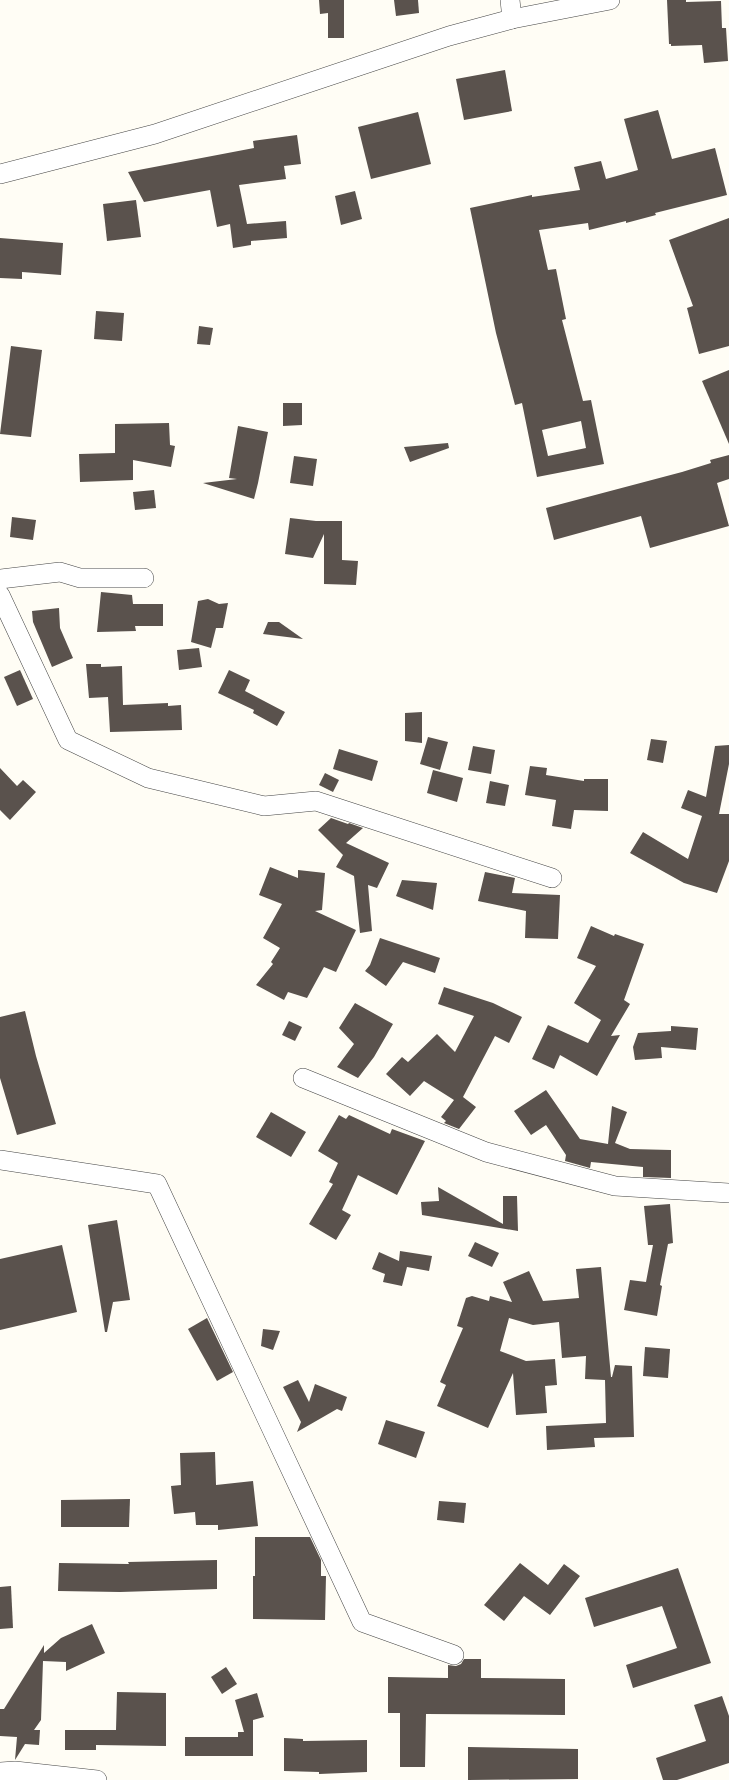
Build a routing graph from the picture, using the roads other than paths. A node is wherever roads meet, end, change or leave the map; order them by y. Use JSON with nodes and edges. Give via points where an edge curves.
{"nodes":[{"id":1,"x":510,"y":0,"type":"edge"},
{"id":2,"x":610,"y":0,"type":"edge"},
{"id":3,"x":512,"y":19,"type":"junction"},
{"id":4,"x":0,"y":174,"type":"edge"},
{"id":5,"x":144,"y":578,"type":"dead end"},
{"id":6,"x":0,"y":579,"type":"edge"},
{"id":7,"x":0,"y":595,"type":"edge"},
{"id":8,"x":552,"y":878,"type":"dead end"},
{"id":9,"x":303,"y":1078,"type":"dead end"},
{"id":10,"x":0,"y":1160,"type":"edge"},
{"id":11,"x":729,"y":1193,"type":"edge"},
{"id":12,"x":454,"y":1655,"type":"dead end"},
{"id":13,"x":0,"y":1772,"type":"edge"},
{"id":14,"x":97,"y":1780,"type":"edge"}],
"edges":[{"from":1,"to":3,"type":"street"},
{"from":2,"to":3,"type":"street"},
{"from":3,"to":4,"type":"street","via":[[449,36],[155,134]]},
{"from":5,"to":6,"type":"street","via":[[80,578],[60,572]]},
{"from":7,"to":8,"type":"street","via":[[68,740],[148,778],[264,806],[316,801]]},
{"from":9,"to":11,"type":"street","via":[[486,1152],[615,1186]]},
{"from":10,"to":12,"type":"street","via":[[157,1184],[362,1622]]},
{"from":13,"to":14,"type":"street","via":[[15,1771]]}]}
